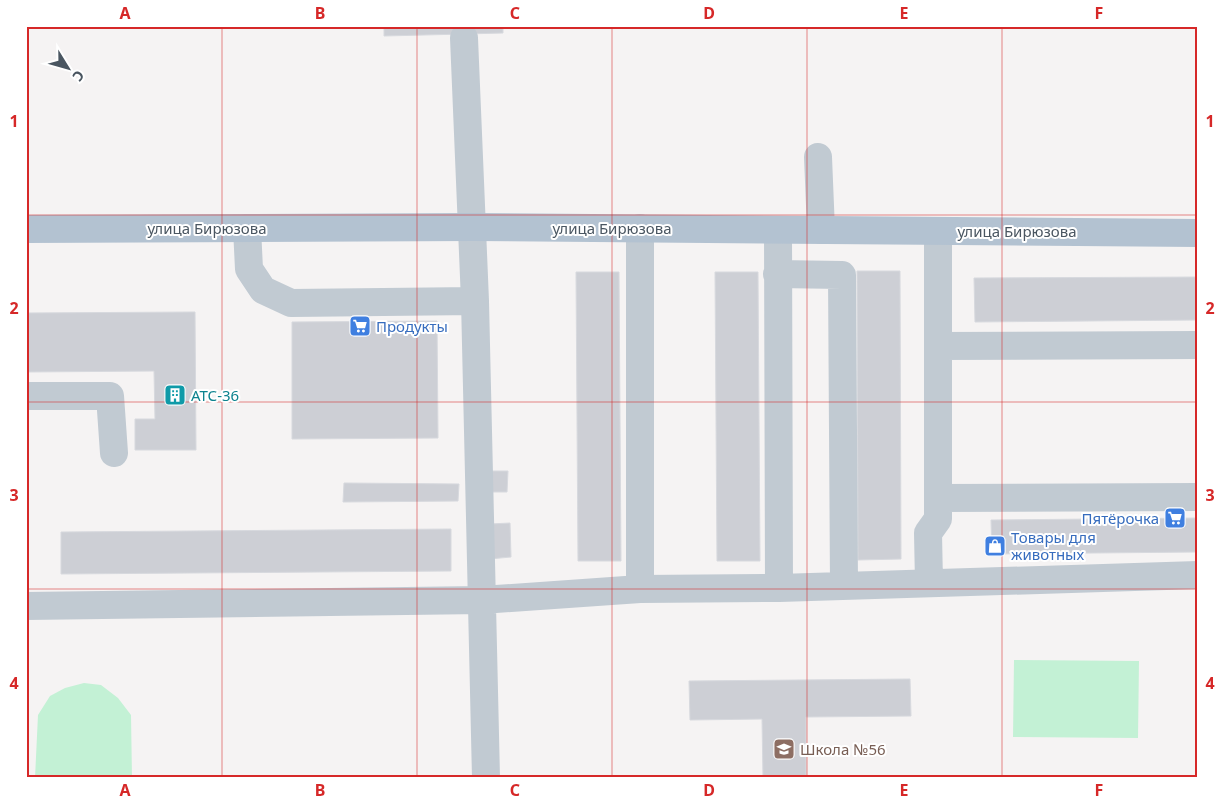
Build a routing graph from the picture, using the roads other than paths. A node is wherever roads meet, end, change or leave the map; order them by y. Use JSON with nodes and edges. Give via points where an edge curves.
{"nodes":[{"id":1,"x":464,"y":38,"type":"dead end"},
{"id":2,"x":818,"y":157,"type":"dead end"},
{"id":3,"x":473,"y":227,"type":"junction"},
{"id":4,"x":247,"y":228,"type":"junction"},
{"id":5,"x":640,"y":228,"type":"junction"},
{"id":6,"x":26,"y":229,"type":"edge"},
{"id":7,"x":778,"y":230,"type":"junction"},
{"id":8,"x":820,"y":230,"type":"junction"},
{"id":9,"x":938,"y":231,"type":"junction"},
{"id":10,"x":1198,"y":233,"type":"edge"},
{"id":11,"x":777,"y":274,"type":"junction"},
{"id":12,"x":475,"y":301,"type":"junction"},
{"id":13,"x":1198,"y":345,"type":"edge"},
{"id":14,"x":938,"y":346,"type":"junction"},
{"id":15,"x":26,"y":396,"type":"edge"},
{"id":16,"x":114,"y":453,"type":"dead end"},
{"id":17,"x":938,"y":498,"type":"junction"},
{"id":18,"x":1198,"y":498,"type":"edge"},
{"id":19,"x":1198,"y":575,"type":"edge"},
{"id":20,"x":929,"y":583,"type":"junction"},
{"id":21,"x":844,"y":586,"type":"junction"},
{"id":22,"x":779,"y":588,"type":"junction"},
{"id":23,"x":640,"y":589,"type":"junction"},
{"id":24,"x":482,"y":600,"type":"junction"},
{"id":25,"x":26,"y":606,"type":"edge"},
{"id":26,"x":486,"y":778,"type":"edge"}],
"edges":[{"from":1,"to":3,"type":"street"},
{"from":2,"to":8,"type":"street"},
{"from":3,"to":4,"type":"main road","name":"улица Бирюзова"},
{"from":3,"to":5,"type":"main road","name":"улица Бирюзова"},
{"from":3,"to":12,"type":"street"},
{"from":4,"to":6,"type":"main road","name":"улица Бирюзова"},
{"from":4,"to":12,"type":"street","via":[[249,269],[263,290],[292,303]]},
{"from":5,"to":7,"type":"main road","name":"улица Бирюзова"},
{"from":5,"to":23,"type":"street"},
{"from":7,"to":8,"type":"main road","name":"улица Бирюзова"},
{"from":7,"to":11,"type":"street"},
{"from":8,"to":9,"type":"main road","name":"улица Бирюзова"},
{"from":9,"to":10,"type":"main road","name":"улица Бирюзова"},
{"from":9,"to":14,"type":"street"},
{"from":11,"to":21,"type":"street","via":[[842,275]]},
{"from":11,"to":22,"type":"street"},
{"from":12,"to":24,"type":"street"},
{"from":13,"to":14,"type":"street"},
{"from":14,"to":17,"type":"street"},
{"from":15,"to":16,"type":"street","via":[[110,396]]},
{"from":17,"to":18,"type":"street"},
{"from":17,"to":20,"type":"street","via":[[938,520],[928,533]]},
{"from":19,"to":20,"type":"street"},
{"from":20,"to":21,"type":"street"},
{"from":21,"to":22,"type":"street"},
{"from":22,"to":23,"type":"street"},
{"from":23,"to":24,"type":"street"},
{"from":24,"to":25,"type":"street"},
{"from":24,"to":26,"type":"street"}]}
